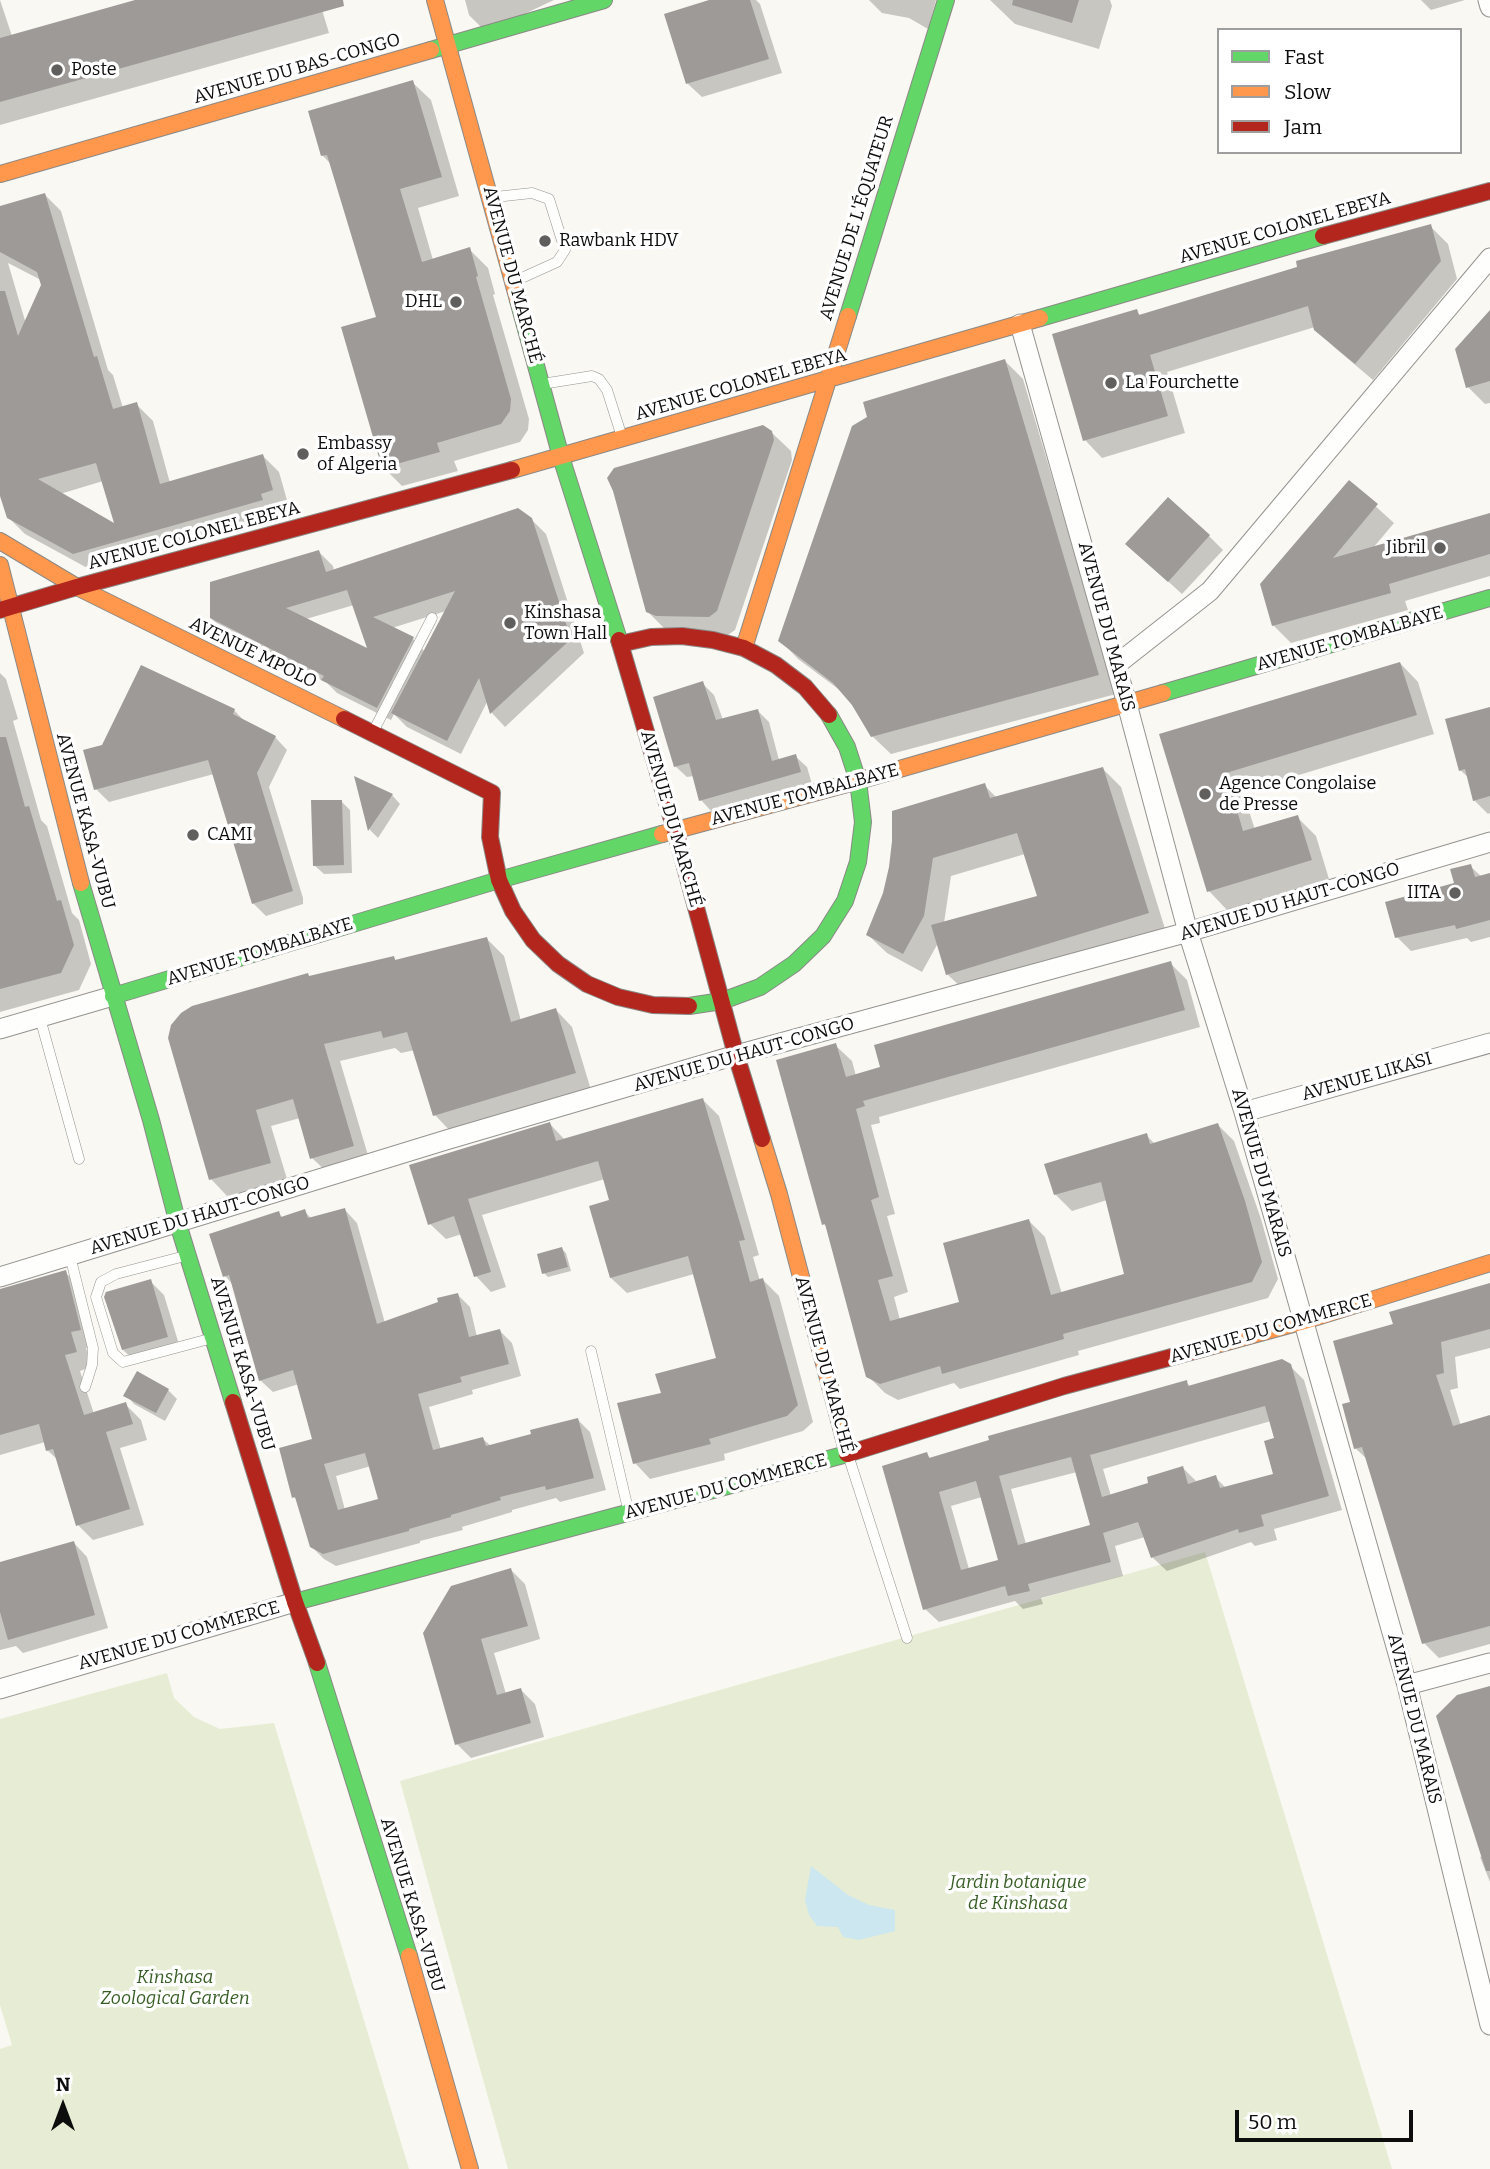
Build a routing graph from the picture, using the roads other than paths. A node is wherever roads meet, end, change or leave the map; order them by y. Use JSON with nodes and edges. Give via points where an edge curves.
{"nodes":[{"id":1,"x":435,"y":0,"type":"edge"},
{"id":2,"x":604,"y":0,"type":"edge"},
{"id":3,"x":946,"y":0,"type":"edge"},
{"id":4,"x":1488,"y":0,"type":"edge"},
{"id":5,"x":1490,"y":7,"type":"edge"},
{"id":6,"x":449,"y":45,"type":"junction"},
{"id":7,"x":0,"y":174,"type":"edge"},
{"id":8,"x":1490,"y":191,"type":"edge"},
{"id":9,"x":491,"y":198,"type":"junction"},
{"id":10,"x":1490,"y":258,"type":"edge"},
{"id":11,"x":513,"y":282,"type":"junction"},
{"id":12,"x":1020,"y":324,"type":"junction"},
{"id":13,"x":827,"y":380,"type":"junction"},
{"id":14,"x":541,"y":384,"type":"junction"},
{"id":15,"x":623,"y":439,"type":"junction"},
{"id":16,"x":561,"y":457,"type":"junction"},
{"id":17,"x":0,"y":541,"type":"edge"},
{"id":18,"x":0,"y":565,"type":"edge"},
{"id":19,"x":77,"y":587,"type":"junction"},
{"id":20,"x":1490,"y":598,"type":"edge"},
{"id":21,"x":5,"y":608,"type":"edge"},
{"id":22,"x":432,"y":618,"type":"dead end"},
{"id":23,"x":620,"y":645,"type":"junction"},
{"id":24,"x":744,"y":648,"type":"junction"},
{"id":25,"x":1116,"y":665,"type":"junction"},
{"id":26,"x":1127,"y":704,"type":"junction"},
{"id":27,"x":372,"y":734,"type":"junction"},
{"id":28,"x":858,"y":781,"type":"junction"},
{"id":29,"x":675,"y":830,"type":"junction"},
{"id":30,"x":1490,"y":842,"type":"edge"},
{"id":31,"x":499,"y":880,"type":"junction"},
{"id":32,"x":1188,"y":932,"type":"junction"},
{"id":33,"x":113,"y":996,"type":"junction"},
{"id":34,"x":722,"y":1001,"type":"junction"},
{"id":35,"x":40,"y":1018,"type":"junction"},
{"id":36,"x":0,"y":1030,"type":"edge"},
{"id":37,"x":1490,"y":1043,"type":"edge"},
{"id":38,"x":736,"y":1055,"type":"junction"},
{"id":39,"x":1244,"y":1112,"type":"junction"},
{"id":40,"x":79,"y":1159,"type":"dead end"},
{"id":41,"x":178,"y":1224,"type":"junction"},
{"id":42,"x":188,"y":1255,"type":"junction"},
{"id":43,"x":70,"y":1256,"type":"junction"},
{"id":44,"x":1490,"y":1263,"type":"edge"},
{"id":45,"x":0,"y":1277,"type":"edge"},
{"id":46,"x":1304,"y":1321,"type":"junction"},
{"id":47,"x":213,"y":1338,"type":"junction"},
{"id":48,"x":592,"y":1351,"type":"dead end"},
{"id":49,"x":85,"y":1387,"type":"dead end"},
{"id":50,"x":848,"y":1454,"type":"junction"},
{"id":51,"x":629,"y":1513,"type":"junction"},
{"id":52,"x":295,"y":1602,"type":"junction"},
{"id":53,"x":907,"y":1638,"type":"dead end"},
{"id":54,"x":1490,"y":1663,"type":"edge"},
{"id":55,"x":1407,"y":1685,"type":"junction"},
{"id":56,"x":0,"y":1689,"type":"edge"},
{"id":57,"x":1490,"y":2025,"type":"edge"},
{"id":58,"x":470,"y":2169,"type":"edge"}],
"edges":[{"from":1,"to":6,"type":"street","name":"AVENUE DU MARCHÉ"},
{"from":2,"to":6,"type":"street","name":"AVENUE DU BAS-CONGO"},
{"from":3,"to":13,"type":"street","name":"AVENUE DE L'ÉQUATEUR"},
{"from":4,"to":5,"type":"street"},
{"from":6,"to":7,"type":"street","name":"AVENUE DU BAS-CONGO"},
{"from":6,"to":9,"type":"street","name":"AVENUE DU MARCHÉ"},
{"from":8,"to":12,"type":"street","name":"AVENUE COLONEL EBEYA"},
{"from":9,"to":11,"type":"street","name":"AVENUE DU MARCHÉ"},
{"from":9,"to":11,"type":"lane","via":[[532,193],[549,199],[565,250],[557,262]]},
{"from":10,"to":25,"type":"street","via":[[1210,592]]},
{"from":11,"to":14,"type":"street","name":"AVENUE DU MARCHÉ"},
{"from":12,"to":13,"type":"street","name":"AVENUE COLONEL EBEYA"},
{"from":12,"to":25,"type":"street","name":"AVENUE DU MARAIS"},
{"from":13,"to":15,"type":"street","name":"AVENUE COLONEL EBEYA"},
{"from":13,"to":24,"type":"street","name":"AVENUE DE L'ÉQUATEUR"},
{"from":14,"to":15,"type":"lane","via":[[592,376],[599,379]]},
{"from":14,"to":16,"type":"street","name":"AVENUE DU MARCHÉ"},
{"from":15,"to":16,"type":"street","name":"AVENUE COLONEL EBEYA"},
{"from":16,"to":19,"type":"street","name":"AVENUE COLONEL EBEYA"},
{"from":16,"to":23,"type":"street","name":"AVENUE DU MARCHÉ"},
{"from":17,"to":19,"type":"street","name":"AVENUE MPOLO"},
{"from":18,"to":21,"type":"street","name":"AVENUE KASA-VUBU"},
{"from":19,"to":21,"type":"street","name":"AVENUE COLONEL EBEYA"},
{"from":19,"to":27,"type":"street","name":"AVENUE MPOLO"},
{"from":20,"to":26,"type":"street","name":"AVENUE TOMBALBAYE"},
{"from":21,"to":33,"type":"street","name":"AVENUE KASA-VUBU"},
{"from":22,"to":27,"type":"lane"},
{"from":23,"to":24,"type":"street","via":[[682,636]]},
{"from":23,"to":29,"type":"street","name":"AVENUE DU MARCHÉ"},
{"from":24,"to":28,"type":"street","via":[[805,687],[847,747]]},
{"from":25,"to":26,"type":"street","name":"AVENUE DU MARAIS"},
{"from":26,"to":28,"type":"street","name":"AVENUE TOMBALBAYE"},
{"from":26,"to":32,"type":"street","name":"AVENUE DU MARAIS"},
{"from":27,"to":31,"type":"street","name":"AVENUE MPOLO","via":[[492,793],[490,837]]},
{"from":28,"to":29,"type":"street","name":"AVENUE TOMBALBAYE"},
{"from":28,"to":34,"type":"street","via":[[863,822],[858,862],[845,901],[823,936],[794,964],[760,987]]},
{"from":29,"to":31,"type":"street","name":"AVENUE TOMBALBAYE"},
{"from":29,"to":34,"type":"street","name":"AVENUE DU MARCHÉ"},
{"from":30,"to":32,"type":"street","name":"AVENUE DU HAUT-CONGO"},
{"from":31,"to":33,"type":"street","name":"AVENUE TOMBALBAYE"},
{"from":31,"to":34,"type":"street","via":[[533,940],[587,984],[653,1005]]},
{"from":32,"to":38,"type":"street","name":"AVENUE DU HAUT-CONGO"},
{"from":32,"to":39,"type":"street","name":"AVENUE DU MARAIS"},
{"from":33,"to":35,"type":"street","name":"AVENUE TOMBALBAYE"},
{"from":33,"to":41,"type":"street","name":"AVENUE KASA-VUBU"},
{"from":34,"to":38,"type":"street","name":"AVENUE DU MARCHÉ"},
{"from":35,"to":36,"type":"street","name":"AVENUE TOMBALBAYE"},
{"from":35,"to":40,"type":"lane"},
{"from":37,"to":39,"type":"street","name":"AVENUE LIKASI"},
{"from":38,"to":41,"type":"street","name":"AVENUE DU HAUT-CONGO"},
{"from":38,"to":50,"type":"street","name":"AVENUE DU MARCHÉ","via":[[779,1194]]},
{"from":39,"to":46,"type":"street","name":"AVENUE DU MARAIS"},
{"from":41,"to":42,"type":"street","name":"AVENUE KASA-VUBU"},
{"from":41,"to":43,"type":"street","name":"AVENUE DU HAUT-CONGO"},
{"from":42,"to":47,"type":"street","name":"AVENUE KASA-VUBU"},
{"from":42,"to":47,"type":"lane","via":[[116,1274],[101,1282],[96,1297],[113,1353],[123,1362]]},
{"from":43,"to":45,"type":"street","name":"AVENUE DU HAUT-CONGO"},
{"from":43,"to":49,"type":"lane","via":[[93,1349]]},
{"from":44,"to":46,"type":"street","name":"AVENUE DU COMMERCE"},
{"from":46,"to":50,"type":"street","name":"AVENUE DU COMMERCE","via":[[1064,1387]]},
{"from":46,"to":55,"type":"street","name":"AVENUE DU MARAIS"},
{"from":47,"to":52,"type":"street","name":"AVENUE KASA-VUBU"},
{"from":48,"to":51,"type":"lane"},
{"from":50,"to":51,"type":"street","name":"AVENUE DU COMMERCE"},
{"from":50,"to":53,"type":"lane","name":"AVENUE DU MARCHÉ"},
{"from":51,"to":52,"type":"street","name":"AVENUE DU COMMERCE"},
{"from":52,"to":56,"type":"street","name":"AVENUE DU COMMERCE"},
{"from":52,"to":58,"type":"street","name":"AVENUE KASA-VUBU","via":[[413,1970]]},
{"from":54,"to":55,"type":"street"},
{"from":55,"to":57,"type":"street","name":"AVENUE DU MARAIS"}]}
